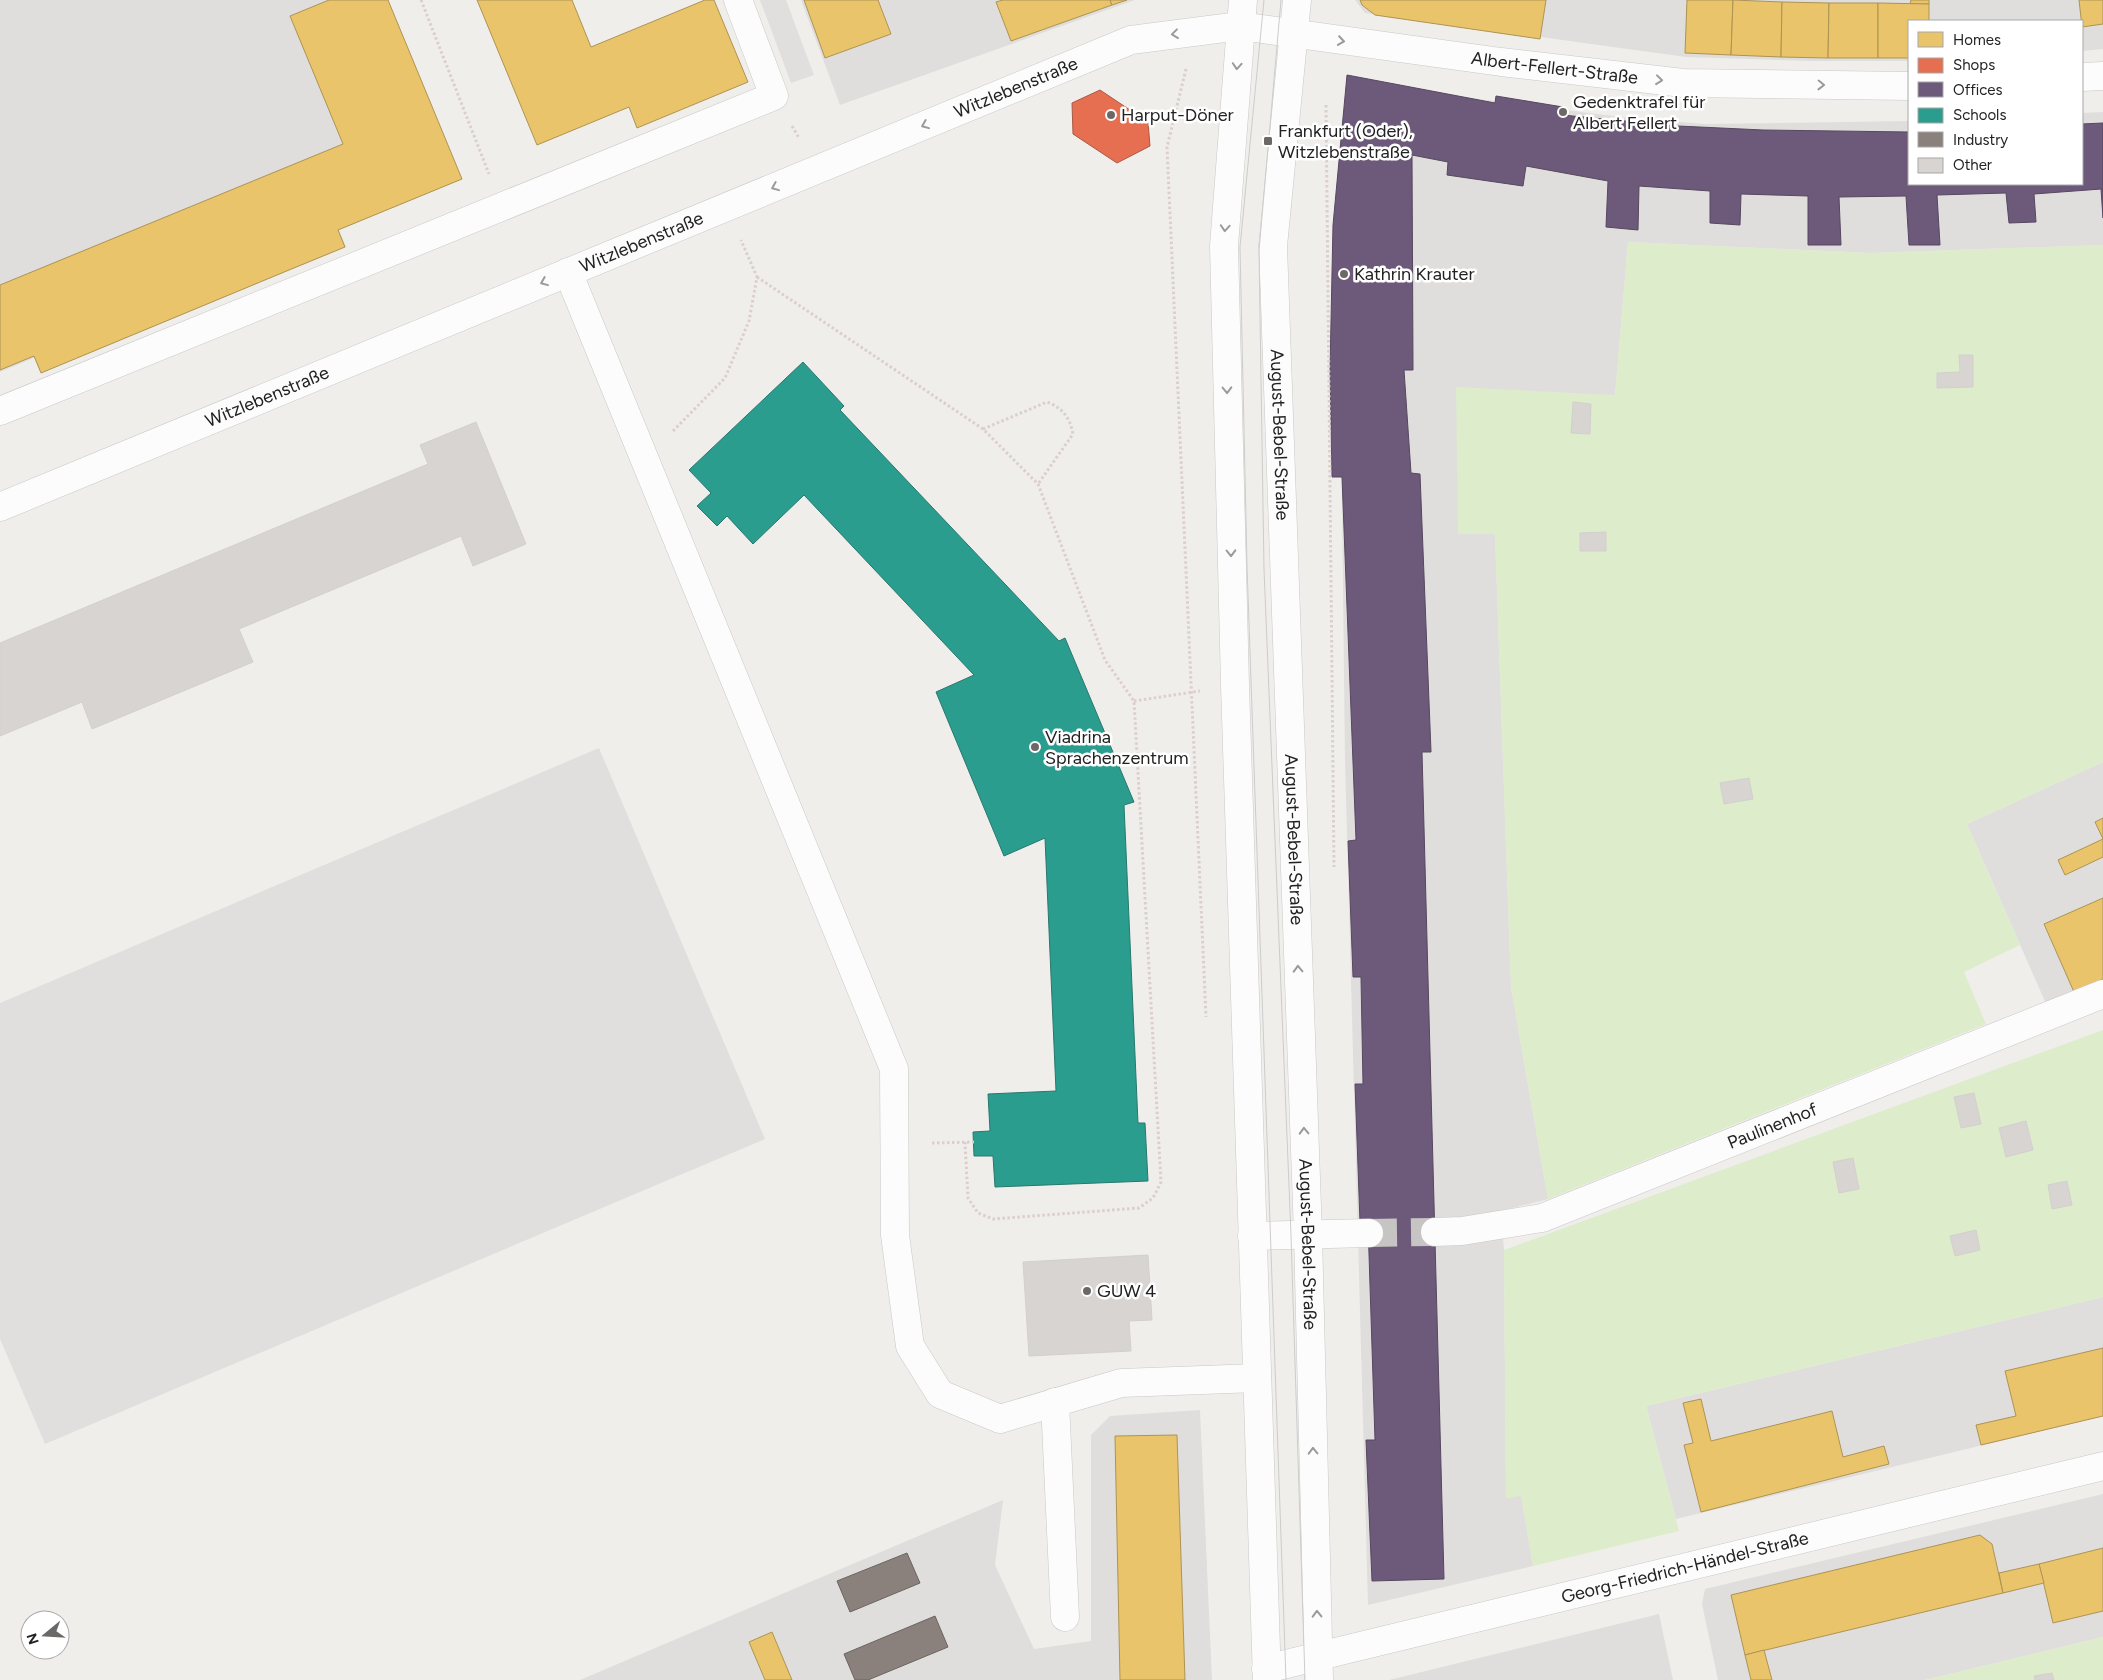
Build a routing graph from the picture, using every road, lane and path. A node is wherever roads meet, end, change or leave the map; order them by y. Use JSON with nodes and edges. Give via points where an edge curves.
{"nodes":[{"id":1,"x":421,"y":0,"type":"edge"},
{"id":2,"x":738,"y":0,"type":"edge"},
{"id":3,"x":1297,"y":0,"type":"edge"},
{"id":4,"x":1241,"y":13,"type":"edge"},
{"id":5,"x":1196,"y":32,"type":"junction"},
{"id":6,"x":1293,"y":34,"type":"junction"},
{"id":7,"x":2103,"y":76,"type":"edge"},
{"id":8,"x":2083,"y":77,"type":"edge"},
{"id":9,"x":1908,"y":86,"type":"edge"},
{"id":10,"x":774,"y":96,"type":"junction"},
{"id":11,"x":1326,"y":98,"type":"dead end"},
{"id":12,"x":818,"y":170,"type":"junction"},
{"id":13,"x":726,"y":207,"type":"junction"},
{"id":14,"x":503,"y":208,"type":"junction"},
{"id":15,"x":568,"y":272,"type":"junction"},
{"id":16,"x":758,"y":277,"type":"junction"},
{"id":17,"x":0,"y":411,"type":"edge"},
{"id":18,"x":983,"y":429,"type":"junction"},
{"id":19,"x":644,"y":460,"type":"junction"},
{"id":20,"x":1038,"y":484,"type":"junction"},
{"id":21,"x":0,"y":507,"type":"edge"},
{"id":22,"x":1235,"y":686,"type":"junction"},
{"id":23,"x":1191,"y":692,"type":"junction"},
{"id":24,"x":1134,"y":701,"type":"junction"},
{"id":25,"x":1334,"y":875,"type":"dead end"},
{"id":26,"x":2103,"y":994,"type":"edge"},
{"id":27,"x":965,"y":1142,"type":"junction"},
{"id":28,"x":974,"y":1142,"type":"dead end"},
{"id":29,"x":894,"y":1145,"type":"junction"},
{"id":30,"x":1435,"y":1232,"type":"tunnel mouth"},
{"id":31,"x":1368,"y":1233,"type":"tunnel mouth"},
{"id":32,"x":1308,"y":1235,"type":"junction"},
{"id":33,"x":1252,"y":1236,"type":"junction"},
{"id":34,"x":1257,"y":1378,"type":"junction"},
{"id":35,"x":1055,"y":1402,"type":"junction"},
{"id":36,"x":2103,"y":1466,"type":"edge"},
{"id":37,"x":1065,"y":1617,"type":"dead end"},
{"id":38,"x":1318,"y":1668,"type":"edge"},
{"id":39,"x":1267,"y":1674,"type":"edge"}],
"edges":[{"from":1,"to":14,"type":"path"},
{"from":2,"to":10,"type":"street"},
{"from":3,"to":6,"type":"street","name":"August-Bebel-Straße"},
{"from":4,"to":5,"type":"street","name":"Witzlebenstraße"},
{"from":4,"to":6,"type":"street","name":"Witzlebenstraße","via":[[1261,27]]},
{"from":4,"to":22,"type":"street","one_way":true,"via":[[1224,246]]},
{"from":5,"to":12,"type":"street","name":"Witzlebenstraße","one_way":true,"via":[[1130,40]]},
{"from":5,"to":23,"type":"path","via":[[1167,147]]},
{"from":6,"to":9,"type":"street","name":"Albert-Fellert-Straße","one_way":true,"via":[[1683,83]]},
{"from":32,"to":6,"type":"street","name":"August-Bebel-Straße","one_way":true,"via":[[1273,246]]},
{"from":7,"to":8,"type":"street"},
{"from":10,"to":12,"type":"path"},
{"from":10,"to":14,"type":"street"},
{"from":11,"to":25,"type":"path"},
{"from":12,"to":13,"type":"street","name":"Witzlebenstraße","one_way":true},
{"from":13,"to":15,"type":"street","name":"Witzlebenstraße"},
{"from":13,"to":16,"type":"path"},
{"from":14,"to":17,"type":"street"},
{"from":15,"to":19,"type":"street"},
{"from":15,"to":21,"type":"street","name":"Witzlebenstraße","one_way":true},
{"from":16,"to":18,"type":"path"},
{"from":16,"to":19,"type":"path","via":[[749,321],[725,378]]},
{"from":18,"to":20,"type":"path"},
{"from":18,"to":20,"type":"path","via":[[1047,402],[1057,406],[1070,420],[1073,434]]},
{"from":19,"to":29,"type":"street","via":[[894,1069]]},
{"from":20,"to":24,"type":"path","via":[[1105,660]]},
{"from":22,"to":23,"type":"path"},
{"from":22,"to":33,"type":"street"},
{"from":23,"to":24,"type":"path"},
{"from":24,"to":27,"type":"path","via":[[1161,1182],[1153,1198],[1139,1208],[994,1219],[978,1213],[968,1198]]},
{"from":26,"to":30,"type":"street","name":"Paulinenhof","via":[[1542,1218],[1462,1231]]},
{"from":27,"to":28,"type":"path"},
{"from":27,"to":29,"type":"path"},
{"from":29,"to":35,"type":"street","via":[[895,1235],[910,1346],[940,1394],[1000,1419]]},
{"from":31,"to":32,"type":"street"},
{"from":32,"to":33,"type":"street"},
{"from":38,"to":32,"type":"street","name":"August-Bebel-Straße","one_way":true},
{"from":33,"to":34,"type":"street"},
{"from":34,"to":35,"type":"street","via":[[1121,1382]]},
{"from":34,"to":39,"type":"street"},
{"from":35,"to":37,"type":"street"},
{"from":36,"to":38,"type":"street","name":"Georg-Friedrich-Händel-Straße"},
{"from":38,"to":39,"type":"street","name":"Georg-Friedrich-Händel-Straße"}]}
